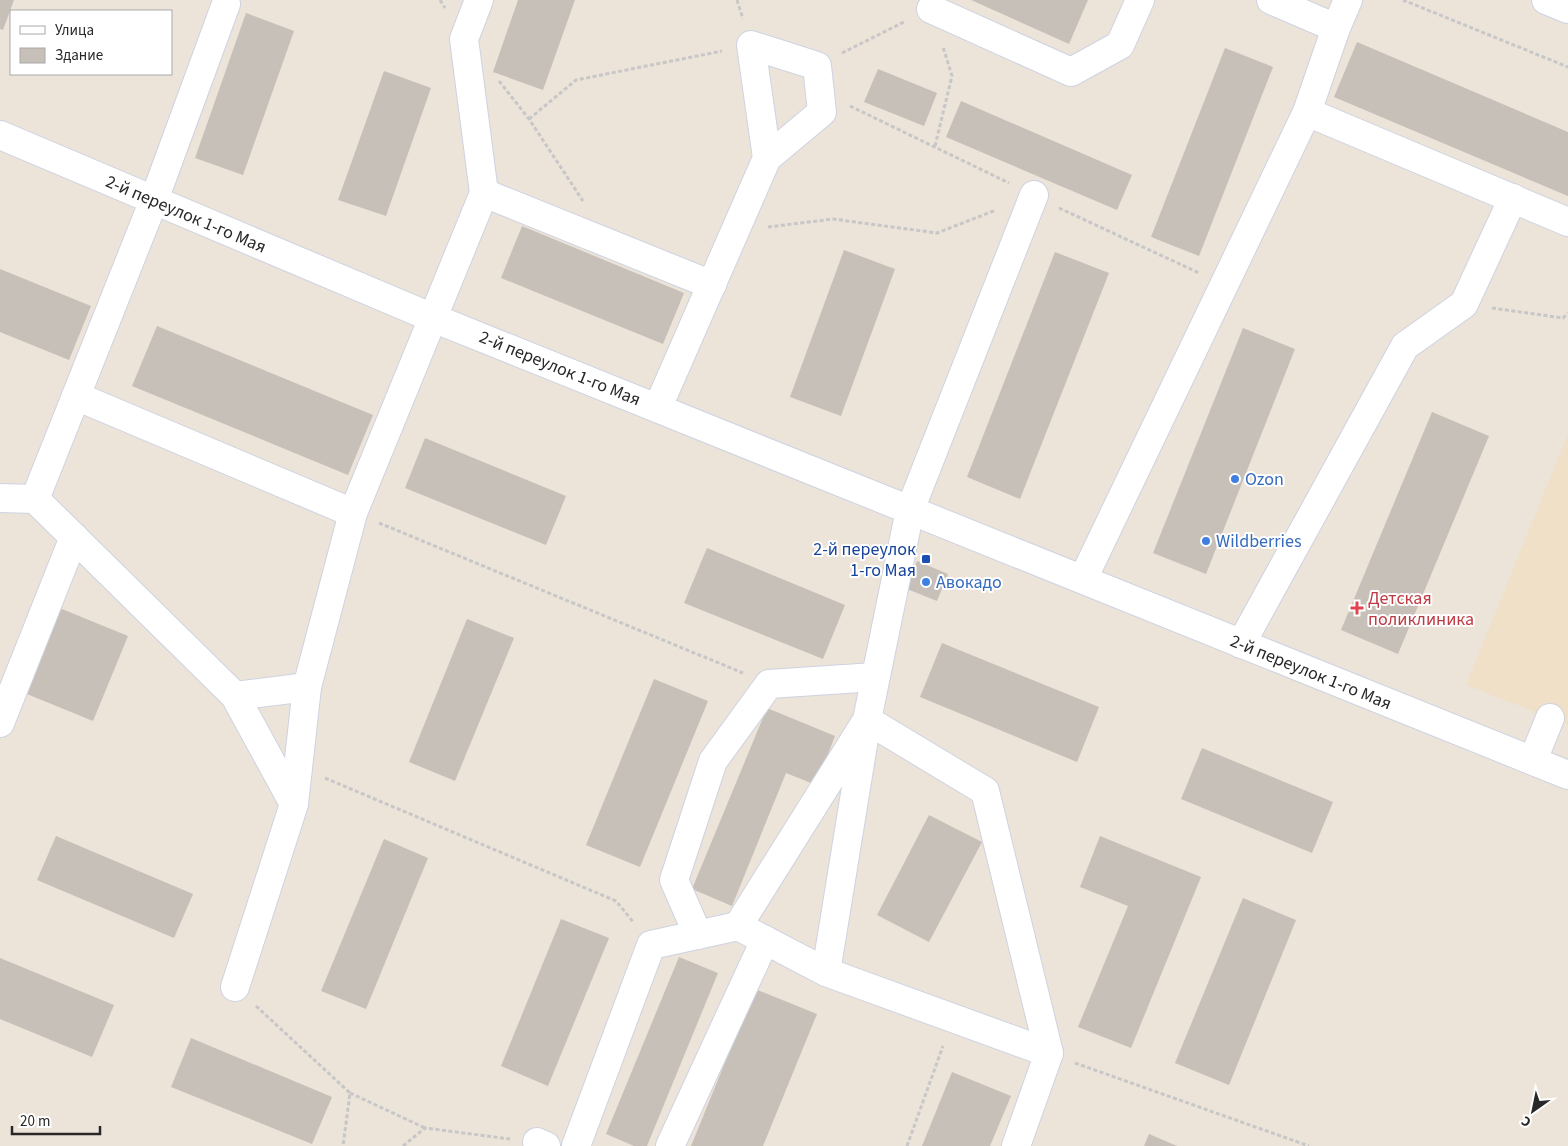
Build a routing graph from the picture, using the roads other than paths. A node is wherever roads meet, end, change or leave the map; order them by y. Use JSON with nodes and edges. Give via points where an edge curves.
{"nodes":[{"id":1,"x":479,"y":0,"type":"edge"},
{"id":2,"x":1140,"y":0,"type":"edge"},
{"id":3,"x":1271,"y":0,"type":"edge"},
{"id":4,"x":1348,"y":0,"type":"edge"},
{"id":5,"x":1546,"y":0,"type":"edge"},
{"id":6,"x":226,"y":4,"type":"dead end"},
{"id":7,"x":931,"y":9,"type":"road end"},
{"id":8,"x":1568,"y":9,"type":"edge"},
{"id":9,"x":1336,"y":28,"type":"junction"},
{"id":10,"x":1307,"y":112,"type":"junction"},
{"id":11,"x":0,"y":135,"type":"edge"},
{"id":12,"x":767,"y":158,"type":"junction"},
{"id":13,"x":484,"y":193,"type":"junction"},
{"id":14,"x":1034,"y":196,"type":"road end"},
{"id":15,"x":1513,"y":198,"type":"junction"},
{"id":16,"x":154,"y":200,"type":"junction"},
{"id":17,"x":1568,"y":222,"type":"edge"},
{"id":18,"x":712,"y":285,"type":"junction"},
{"id":19,"x":433,"y":318,"type":"junction"},
{"id":20,"x":76,"y":396,"type":"junction"},
{"id":21,"x":658,"y":408,"type":"junction"},
{"id":22,"x":0,"y":498,"type":"edge"},
{"id":23,"x":35,"y":499,"type":"junction"},
{"id":24,"x":910,"y":510,"type":"junction"},
{"id":25,"x":353,"y":513,"type":"junction"},
{"id":26,"x":74,"y":537,"type":"junction"},
{"id":27,"x":1084,"y":579,"type":"junction"},
{"id":28,"x":1241,"y":644,"type":"junction"},
{"id":29,"x":875,"y":677,"type":"junction"},
{"id":30,"x":307,"y":687,"type":"junction"},
{"id":31,"x":235,"y":696,"type":"junction"},
{"id":32,"x":1550,"y":718,"type":"dead end"},
{"id":33,"x":867,"y":720,"type":"junction"},
{"id":34,"x":0,"y":723,"type":"edge"},
{"id":35,"x":1532,"y":760,"type":"junction"},
{"id":36,"x":1568,"y":775,"type":"edge"},
{"id":37,"x":294,"y":804,"type":"junction"},
{"id":38,"x":738,"y":926,"type":"junction"},
{"id":39,"x":698,"y":934,"type":"junction"},
{"id":40,"x":765,"y":940,"type":"junction"},
{"id":41,"x":826,"y":972,"type":"junction"},
{"id":42,"x":235,"y":987,"type":"road end"},
{"id":43,"x":1049,"y":1053,"type":"junction"},
{"id":44,"x":576,"y":1146,"type":"edge"},
{"id":45,"x":670,"y":1146,"type":"edge"},
{"id":46,"x":1016,"y":1146,"type":"edge"}],
"edges":[{"from":1,"to":13,"type":"street","via":[[464,39]]},
{"from":2,"to":7,"type":"street","via":[[1120,45],[1071,72]]},
{"from":3,"to":9,"type":"street"},
{"from":4,"to":9,"type":"street"},
{"from":5,"to":8,"type":"street"},
{"from":6,"to":16,"type":"street"},
{"from":9,"to":10,"type":"street"},
{"from":10,"to":15,"type":"street"},
{"from":10,"to":27,"type":"street"},
{"from":11,"to":16,"type":"street","name":"2-й переулок 1-го Мая"},
{"from":12,"to":12,"type":"street","via":[[822,112],[817,66],[750,45]]},
{"from":12,"to":18,"type":"street"},
{"from":13,"to":18,"type":"street"},
{"from":13,"to":19,"type":"street"},
{"from":14,"to":24,"type":"street"},
{"from":15,"to":17,"type":"street"},
{"from":15,"to":28,"type":"street","via":[[1464,304],[1405,346]]},
{"from":16,"to":19,"type":"street","name":"2-й переулок 1-го Мая"},
{"from":16,"to":20,"type":"street"},
{"from":18,"to":21,"type":"street"},
{"from":19,"to":21,"type":"street","name":"2-й переулок 1-го Мая"},
{"from":19,"to":25,"type":"street"},
{"from":20,"to":23,"type":"street"},
{"from":20,"to":25,"type":"street"},
{"from":21,"to":24,"type":"street","name":"2-й переулок 1-го Мая"},
{"from":22,"to":23,"type":"street"},
{"from":23,"to":26,"type":"street"},
{"from":24,"to":27,"type":"street","name":"2-й переулок 1-го Мая"},
{"from":24,"to":29,"type":"street"},
{"from":25,"to":30,"type":"street"},
{"from":26,"to":31,"type":"street"},
{"from":26,"to":34,"type":"street"},
{"from":27,"to":28,"type":"street","name":"2-й переулок 1-го Мая"},
{"from":28,"to":35,"type":"street","name":"2-й переулок 1-го Мая"},
{"from":29,"to":33,"type":"street"},
{"from":29,"to":39,"type":"street","via":[[769,684],[713,761],[674,880]]},
{"from":30,"to":31,"type":"street"},
{"from":30,"to":37,"type":"street"},
{"from":31,"to":37,"type":"street"},
{"from":32,"to":35,"type":"street"},
{"from":33,"to":38,"type":"street"},
{"from":33,"to":41,"type":"street"},
{"from":33,"to":43,"type":"street","via":[[984,791]]},
{"from":35,"to":36,"type":"street","name":"2-й переулок 1-го Мая"},
{"from":37,"to":42,"type":"street"},
{"from":38,"to":39,"type":"street"},
{"from":38,"to":40,"type":"street"},
{"from":39,"to":44,"type":"street","via":[[651,945]]},
{"from":40,"to":41,"type":"street"},
{"from":40,"to":45,"type":"street"},
{"from":41,"to":43,"type":"street"},
{"from":43,"to":46,"type":"street"}]}
